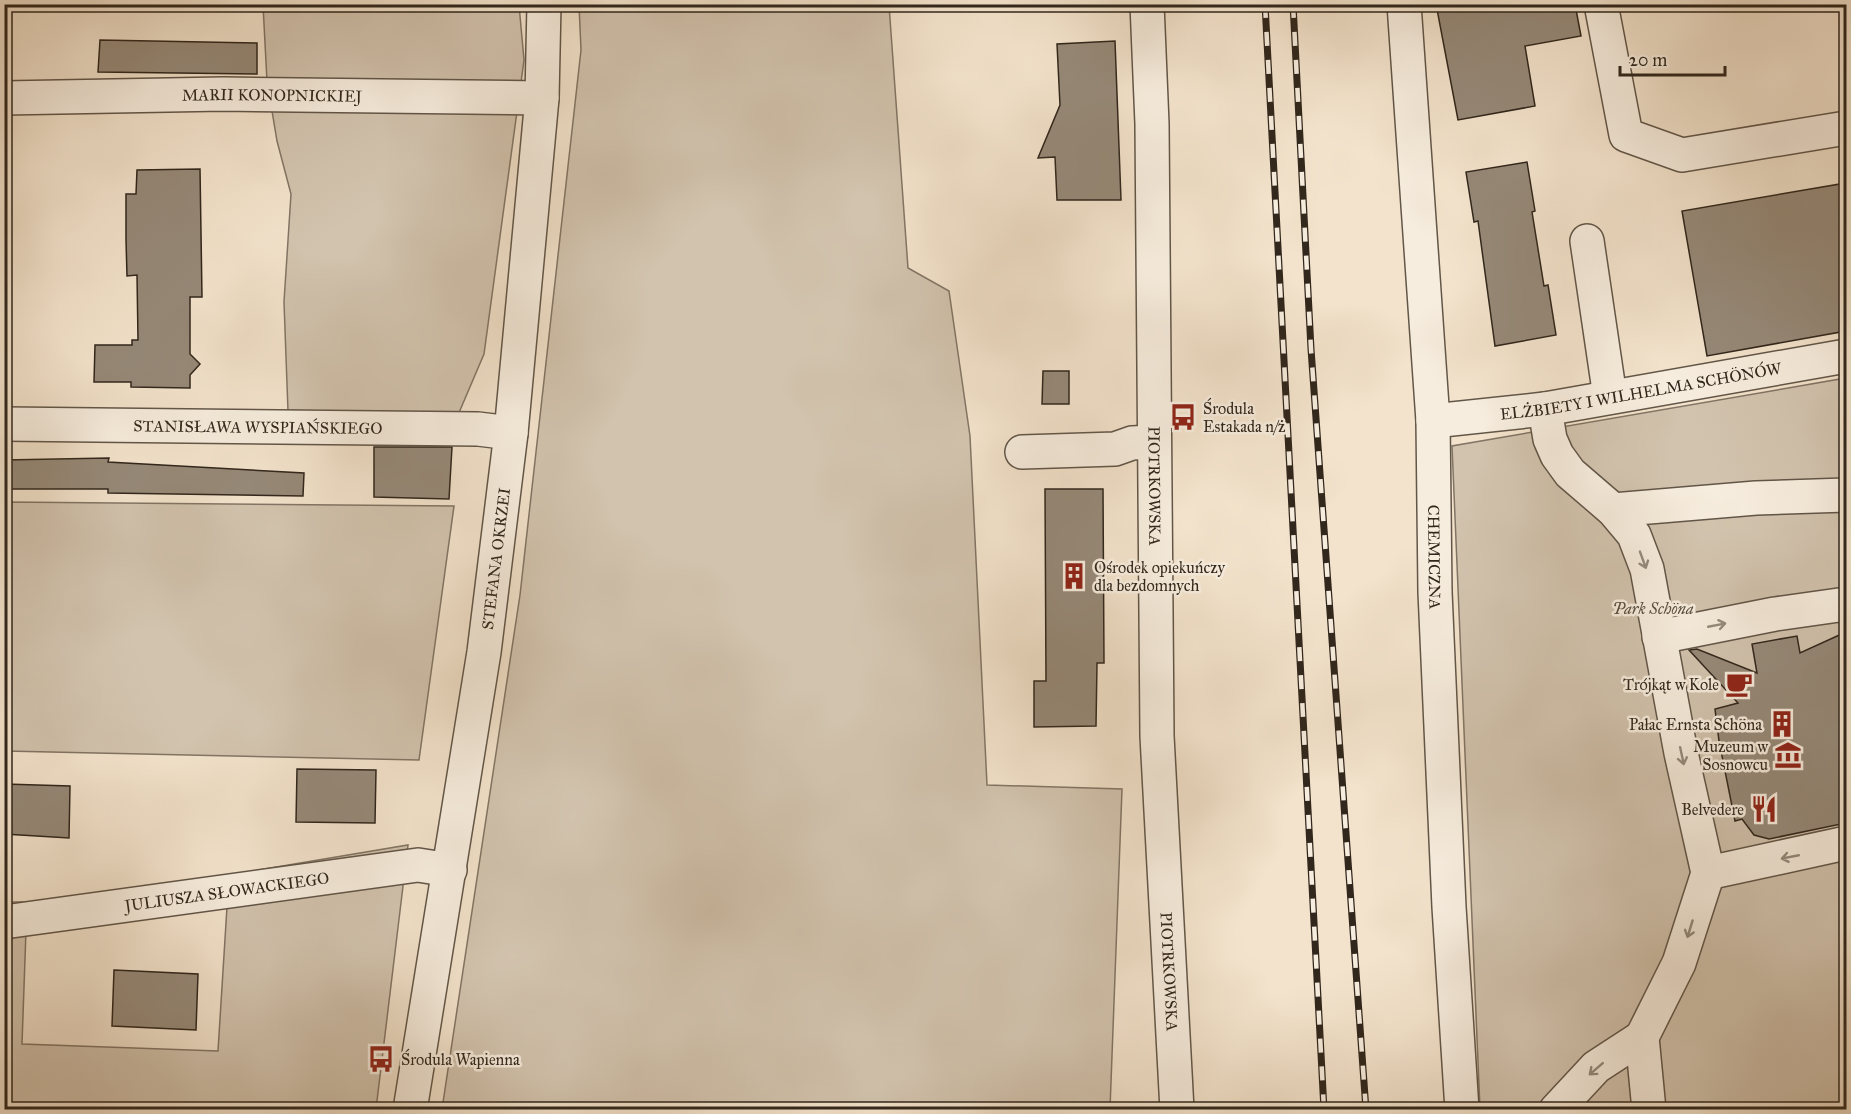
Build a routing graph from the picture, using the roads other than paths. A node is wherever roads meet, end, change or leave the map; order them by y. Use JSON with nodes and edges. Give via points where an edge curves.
{"nodes":[{"id":1,"x":544,"y":4,"type":"edge"},
{"id":2,"x":1147,"y":4,"type":"edge"},
{"id":3,"x":1404,"y":4,"type":"edge"},
{"id":4,"x":1601,"y":4,"type":"edge"},
{"id":5,"x":4,"y":98,"type":"edge"},
{"id":6,"x":542,"y":98,"type":"junction"},
{"id":7,"x":1846,"y":128,"type":"edge"},
{"id":8,"x":1587,"y":241,"type":"dead end"},
{"id":9,"x":1846,"y":356,"type":"edge"},
{"id":10,"x":1610,"y":398,"type":"junction"},
{"id":11,"x":1545,"y":409,"type":"junction"},
{"id":12,"x":1433,"y":422,"type":"junction"},
{"id":13,"x":4,"y":424,"type":"edge"},
{"id":14,"x":511,"y":433,"type":"junction"},
{"id":15,"x":1153,"y":442,"type":"junction"},
{"id":16,"x":1022,"y":452,"type":"dead end"},
{"id":17,"x":1846,"y":495,"type":"edge"},
{"id":18,"x":1613,"y":510,"type":"junction"},
{"id":19,"x":1846,"y":604,"type":"edge"},
{"id":20,"x":1659,"y":637,"type":"junction"},
{"id":21,"x":1846,"y":843,"type":"edge"},
{"id":22,"x":450,"y":870,"type":"junction"},
{"id":23,"x":1708,"y":873,"type":"junction"},
{"id":24,"x":4,"y":921,"type":"edge"},
{"id":25,"x":1642,"y":1037,"type":"junction"},
{"id":26,"x":410,"y":1110,"type":"edge"},
{"id":27,"x":1177,"y":1110,"type":"edge"},
{"id":28,"x":1462,"y":1110,"type":"edge"},
{"id":29,"x":1556,"y":1110,"type":"edge"},
{"id":30,"x":1649,"y":1110,"type":"edge"}],
"edges":[{"from":1,"to":6,"type":"street","name":"STEFANA OKRZEI"},
{"from":2,"to":15,"type":"street","name":"PIOTRKOWSKA","via":[[1152,124]]},
{"from":3,"to":12,"type":"street","name":"CHEMICZNA"},
{"from":4,"to":7,"type":"street","via":[[1626,135],[1682,155]]},
{"from":5,"to":6,"type":"street","name":"MARII KONOPNICKIEJ","via":[[223,94]]},
{"from":6,"to":14,"type":"street","name":"STEFANA OKRZEI"},
{"from":8,"to":10,"type":"street"},
{"from":9,"to":10,"type":"street","name":"ELŻBIETY I WILHELMA SCHÖNÓW"},
{"from":10,"to":11,"type":"street","name":"ELŻBIETY I WILHELMA SCHÖNÓW"},
{"from":11,"to":12,"type":"street","name":"ELŻBIETY I WILHELMA SCHÖNÓW"},
{"from":11,"to":18,"type":"street","via":[[1557,456],[1570,473]]},
{"from":12,"to":28,"type":"street","name":"CHEMICZNA","via":[[1435,592]]},
{"from":13,"to":14,"type":"street","name":"STANISŁAWA WYSPIAŃSKIEGO","via":[[478,429]]},
{"from":14,"to":22,"type":"street","name":"STEFANA OKRZEI","via":[[484,652]]},
{"from":15,"to":16,"type":"street","via":[[1114,448]]},
{"from":15,"to":27,"type":"street","name":"PIOTRKOWSKA","via":[[1157,736]]},
{"from":17,"to":18,"type":"street"},
{"from":18,"to":20,"type":"street","one_way":true,"via":[[1634,535],[1647,569]]},
{"from":20,"to":19,"type":"street","one_way":true},
{"from":20,"to":23,"type":"street","one_way":true},
{"from":21,"to":23,"type":"street","one_way":true},
{"from":22,"to":24,"type":"street","name":"JULIUSZA SŁOWACKIEGO","via":[[418,865]]},
{"from":22,"to":26,"type":"street","name":"STEFANA OKRZEI"},
{"from":23,"to":25,"type":"street","one_way":true,"via":[[1679,963]]},
{"from":25,"to":29,"type":"street","one_way":true,"via":[[1596,1068]]},
{"from":25,"to":30,"type":"street"}]}
